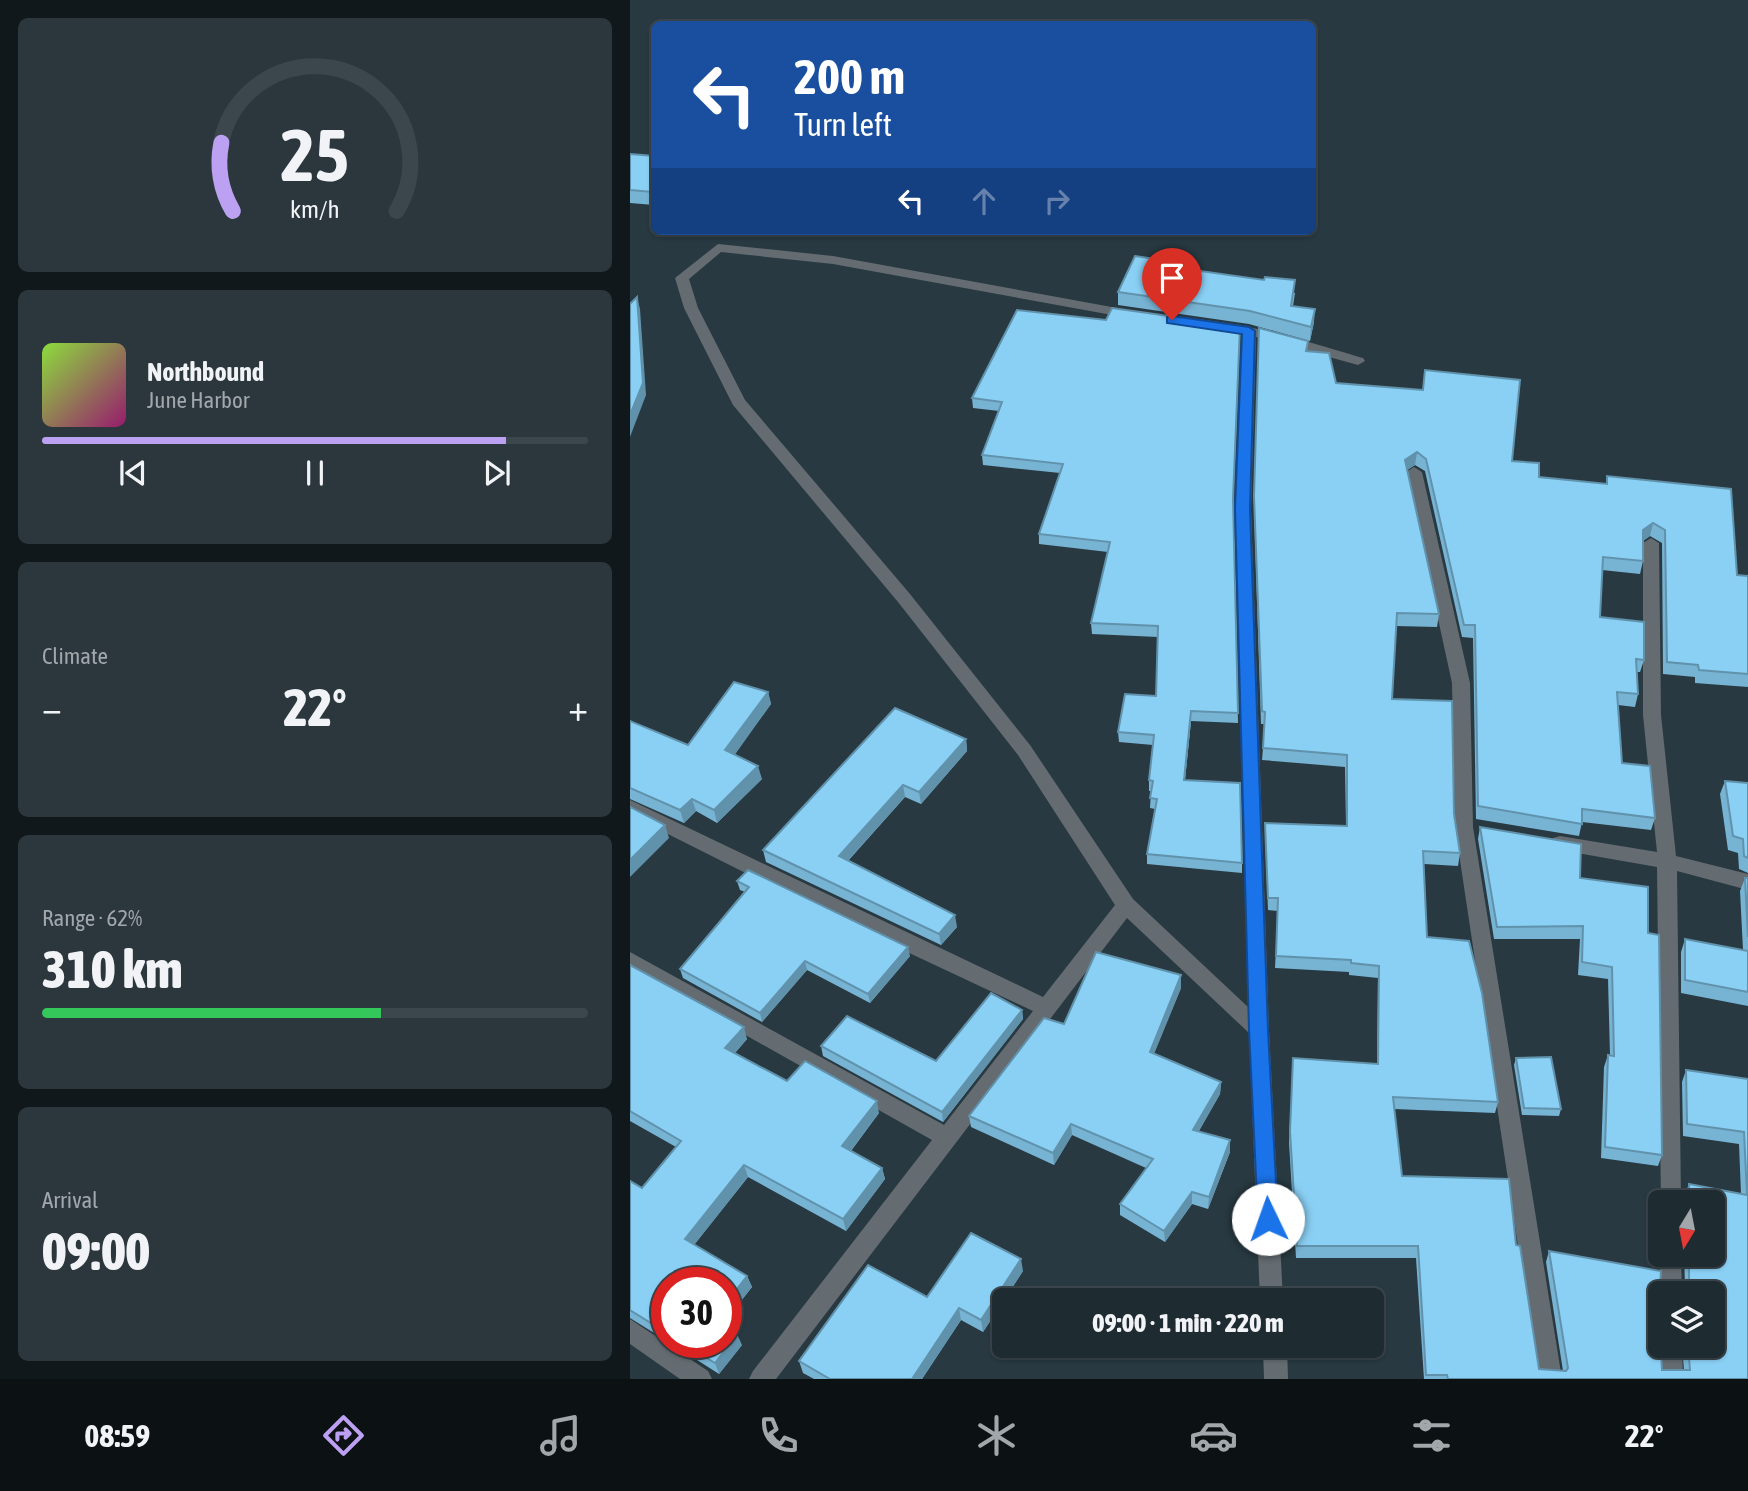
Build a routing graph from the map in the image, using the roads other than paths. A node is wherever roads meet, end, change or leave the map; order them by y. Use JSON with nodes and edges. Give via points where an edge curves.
{"nodes":[{"id":1,"x":1152,"y":317,"type":"edge"},
{"id":2,"x":1194,"y":323,"type":"edge"},
{"id":3,"x":1249,"y":331,"type":"junction"},
{"id":4,"x":1358,"y":361,"type":"dead end"},
{"id":5,"x":1414,"y":472,"type":"edge"},
{"id":6,"x":1651,"y":543,"type":"edge"},
{"id":7,"x":630,"y":807,"type":"edge"},
{"id":8,"x":1545,"y":841,"type":"edge"},
{"id":9,"x":1667,"y":861,"type":"junction"},
{"id":10,"x":1748,"y":882,"type":"edge"},
{"id":11,"x":1126,"y":905,"type":"junction"},
{"id":12,"x":630,"y":960,"type":"edge"},
{"id":13,"x":1047,"y":1009,"type":"junction"},
{"id":14,"x":1259,"y":1030,"type":"junction"},
{"id":15,"x":947,"y":1138,"type":"junction"},
{"id":16,"x":1670,"y":1190,"type":"edge"},
{"id":17,"x":1271,"y":1288,"type":"edge"},
{"id":18,"x":630,"y":1331,"type":"edge"},
{"id":19,"x":1275,"y":1358,"type":"edge"},
{"id":20,"x":1671,"y":1358,"type":"edge"},
{"id":21,"x":700,"y":1379,"type":"edge"},
{"id":22,"x":761,"y":1379,"type":"edge"},
{"id":23,"x":1276,"y":1379,"type":"edge"},
{"id":24,"x":1550,"y":1379,"type":"edge"},
{"id":25,"x":1671,"y":1379,"type":"edge"}],
"edges":[{"from":1,"to":11,"type":"street","via":[[833,260],[718,248],[682,278],[704,336],[738,402],[904,598],[1024,750]]},
{"from":2,"to":3,"type":"street"},
{"from":3,"to":4,"type":"street"},
{"from":3,"to":14,"type":"street","via":[[1243,509]]},
{"from":5,"to":24,"type":"street","via":[[1461,683],[1471,828]]},
{"from":6,"to":9,"type":"street","via":[[1652,715]]},
{"from":7,"to":13,"type":"street"},
{"from":8,"to":9,"type":"street"},
{"from":9,"to":10,"type":"street"},
{"from":9,"to":16,"type":"street"},
{"from":11,"to":13,"type":"street"},
{"from":11,"to":14,"type":"street"},
{"from":12,"to":15,"type":"street"},
{"from":13,"to":15,"type":"street"},
{"from":14,"to":17,"type":"street"},
{"from":15,"to":22,"type":"street"},
{"from":18,"to":21,"type":"street"},
{"from":19,"to":23,"type":"street"},
{"from":20,"to":25,"type":"street"}]}
